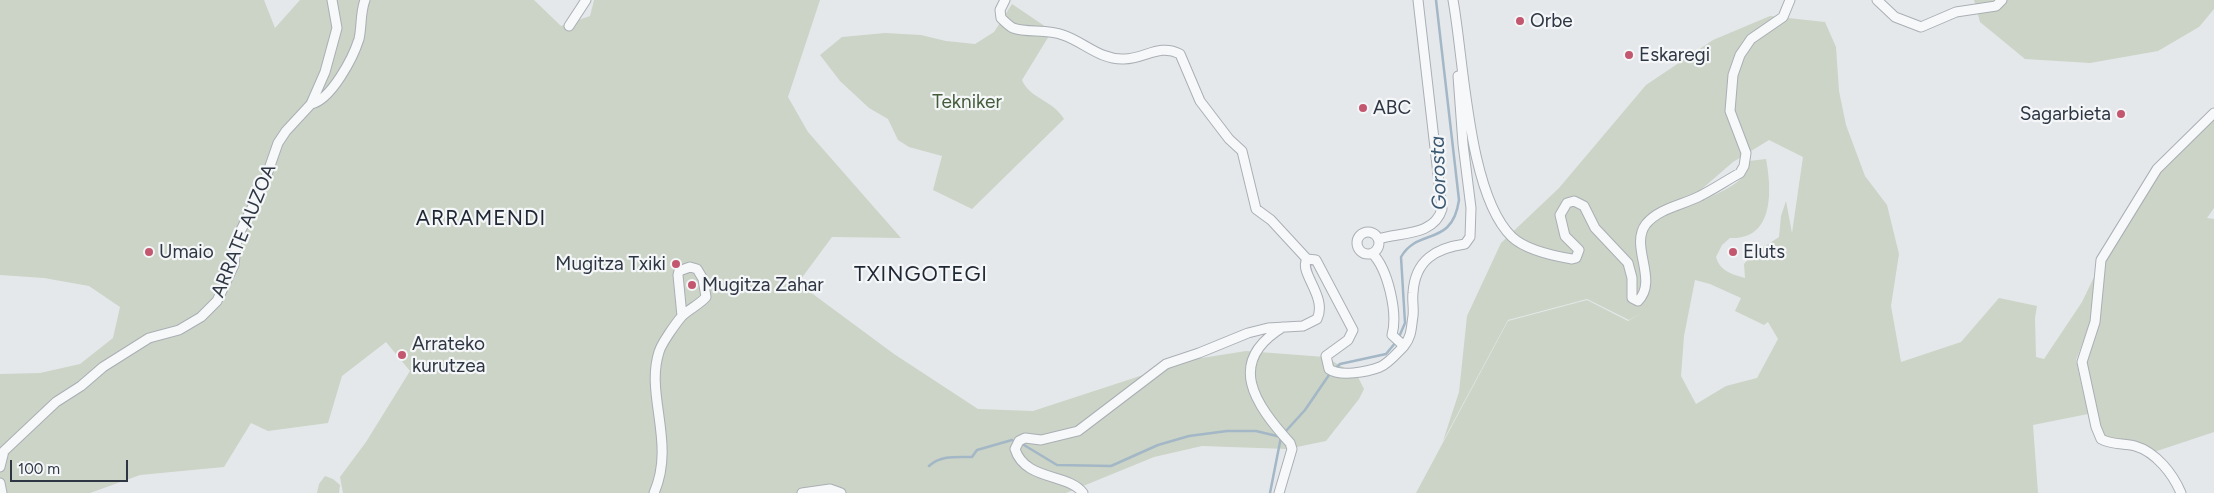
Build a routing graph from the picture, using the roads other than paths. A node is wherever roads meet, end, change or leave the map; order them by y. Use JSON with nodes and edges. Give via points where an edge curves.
{"nodes":[{"id":1,"x":332,"y":0,"type":"edge"},
{"id":2,"x":365,"y":0,"type":"edge"},
{"id":3,"x":586,"y":0,"type":"edge"},
{"id":4,"x":1005,"y":0,"type":"edge"},
{"id":5,"x":1418,"y":0,"type":"edge"},
{"id":6,"x":1453,"y":0,"type":"edge"},
{"id":7,"x":1790,"y":0,"type":"edge"},
{"id":8,"x":1877,"y":0,"type":"edge"},
{"id":9,"x":2002,"y":0,"type":"edge"},
{"id":10,"x":569,"y":26,"type":"dead end"},
{"id":11,"x":1461,"y":64,"type":"junction"},
{"id":12,"x":311,"y":104,"type":"junction"},
{"id":13,"x":2214,"y":113,"type":"edge"},
{"id":14,"x":1378,"y":239,"type":"junction"},
{"id":15,"x":1372,"y":253,"type":"junction"},
{"id":16,"x":1307,"y":259,"type":"junction"},
{"id":17,"x":682,"y":316,"type":"junction"},
{"id":18,"x":1284,"y":326,"type":"junction"},
{"id":19,"x":1400,"y":342,"type":"junction"},
{"id":20,"x":0,"y":467,"type":"edge"},
{"id":21,"x":0,"y":483,"type":"edge"},
{"id":22,"x":2,"y":493,"type":"edge"},
{"id":23,"x":654,"y":493,"type":"edge"},
{"id":24,"x":802,"y":493,"type":"edge"},
{"id":25,"x":841,"y":493,"type":"edge"},
{"id":26,"x":1083,"y":493,"type":"edge"},
{"id":27,"x":1279,"y":493,"type":"edge"},
{"id":28,"x":2181,"y":493,"type":"edge"}],
"edges":[{"from":1,"to":12,"type":"street","name":"ARRATE AUZOA","via":[[336,40]]},
{"from":2,"to":12,"type":"street","name":"ARRATE AUZOA","via":[[359,38],[347,67],[318,103]]},
{"from":3,"to":10,"type":"street"},
{"from":4,"to":16,"type":"street","via":[[1000,10],[1001,18],[1012,28],[1064,35],[1112,58],[1125,59],[1161,49],[1180,54],[1200,102],[1242,151],[1256,209],[1271,220]]},
{"from":5,"to":14,"type":"street","via":[[1442,209],[1430,227]]},
{"from":6,"to":11,"type":"street"},
{"from":7,"to":11,"type":"street","via":[[1783,17],[1751,38],[1733,75],[1730,111],[1746,153],[1744,166],[1740,173],[1700,196],[1658,214],[1646,224],[1641,238],[1646,280],[1638,301],[1632,298],[1628,263],[1595,228],[1584,206],[1574,201],[1567,203],[1560,215],[1565,236],[1579,250],[1576,258],[1572,259],[1531,248],[1514,239],[1501,225],[1490,202],[1476,150]]},
{"from":8,"to":9,"type":"street","via":[[1895,17],[1920,27],[1956,12],[1996,6]]},
{"from":11,"to":19,"type":"street","via":[[1458,98],[1471,208],[1470,237],[1465,244],[1435,252],[1418,271],[1413,293],[1413,329]]},
{"from":12,"to":20,"type":"street","name":"ARRATE AUZOA","via":[[278,143],[266,178],[237,238],[234,265],[217,302],[201,317],[179,330],[149,338],[56,402],[4,451]]},
{"from":13,"to":28,"type":"street","via":[[2157,169],[2101,260],[2095,322],[2082,362],[2101,439],[2112,444],[2135,446],[2152,454],[2176,482]]},
{"from":14,"to":15,"type":"street","via":[[1378,247]]},
{"from":14,"to":15,"type":"street","via":[[1365,232],[1357,241],[1361,252]]},
{"from":15,"to":19,"type":"street","via":[[1380,261],[1391,300],[1392,335]]},
{"from":16,"to":18,"type":"street","via":[[1305,267],[1318,299],[1320,314],[1310,324]]},
{"from":16,"to":19,"type":"street","via":[[1316,260],[1353,330],[1348,340],[1326,356],[1332,372],[1379,367]]},
{"from":17,"to":17,"type":"street","via":[[678,275],[679,271],[690,267],[696,269],[703,280],[706,297]]},
{"from":17,"to":23,"type":"street","via":[[659,350],[655,372],[663,443],[658,485]]},
{"from":18,"to":26,"type":"street","via":[[1248,332],[1199,354],[1166,364],[1078,430],[1041,440],[1025,438],[1018,441],[1016,450],[1024,464],[1051,478],[1074,484]]},
{"from":18,"to":27,"type":"street","via":[[1258,350],[1250,364],[1249,374],[1267,415],[1292,449]]},
{"from":21,"to":22,"type":"street"},
{"from":24,"to":25,"type":"street","via":[[830,489]]}]}
